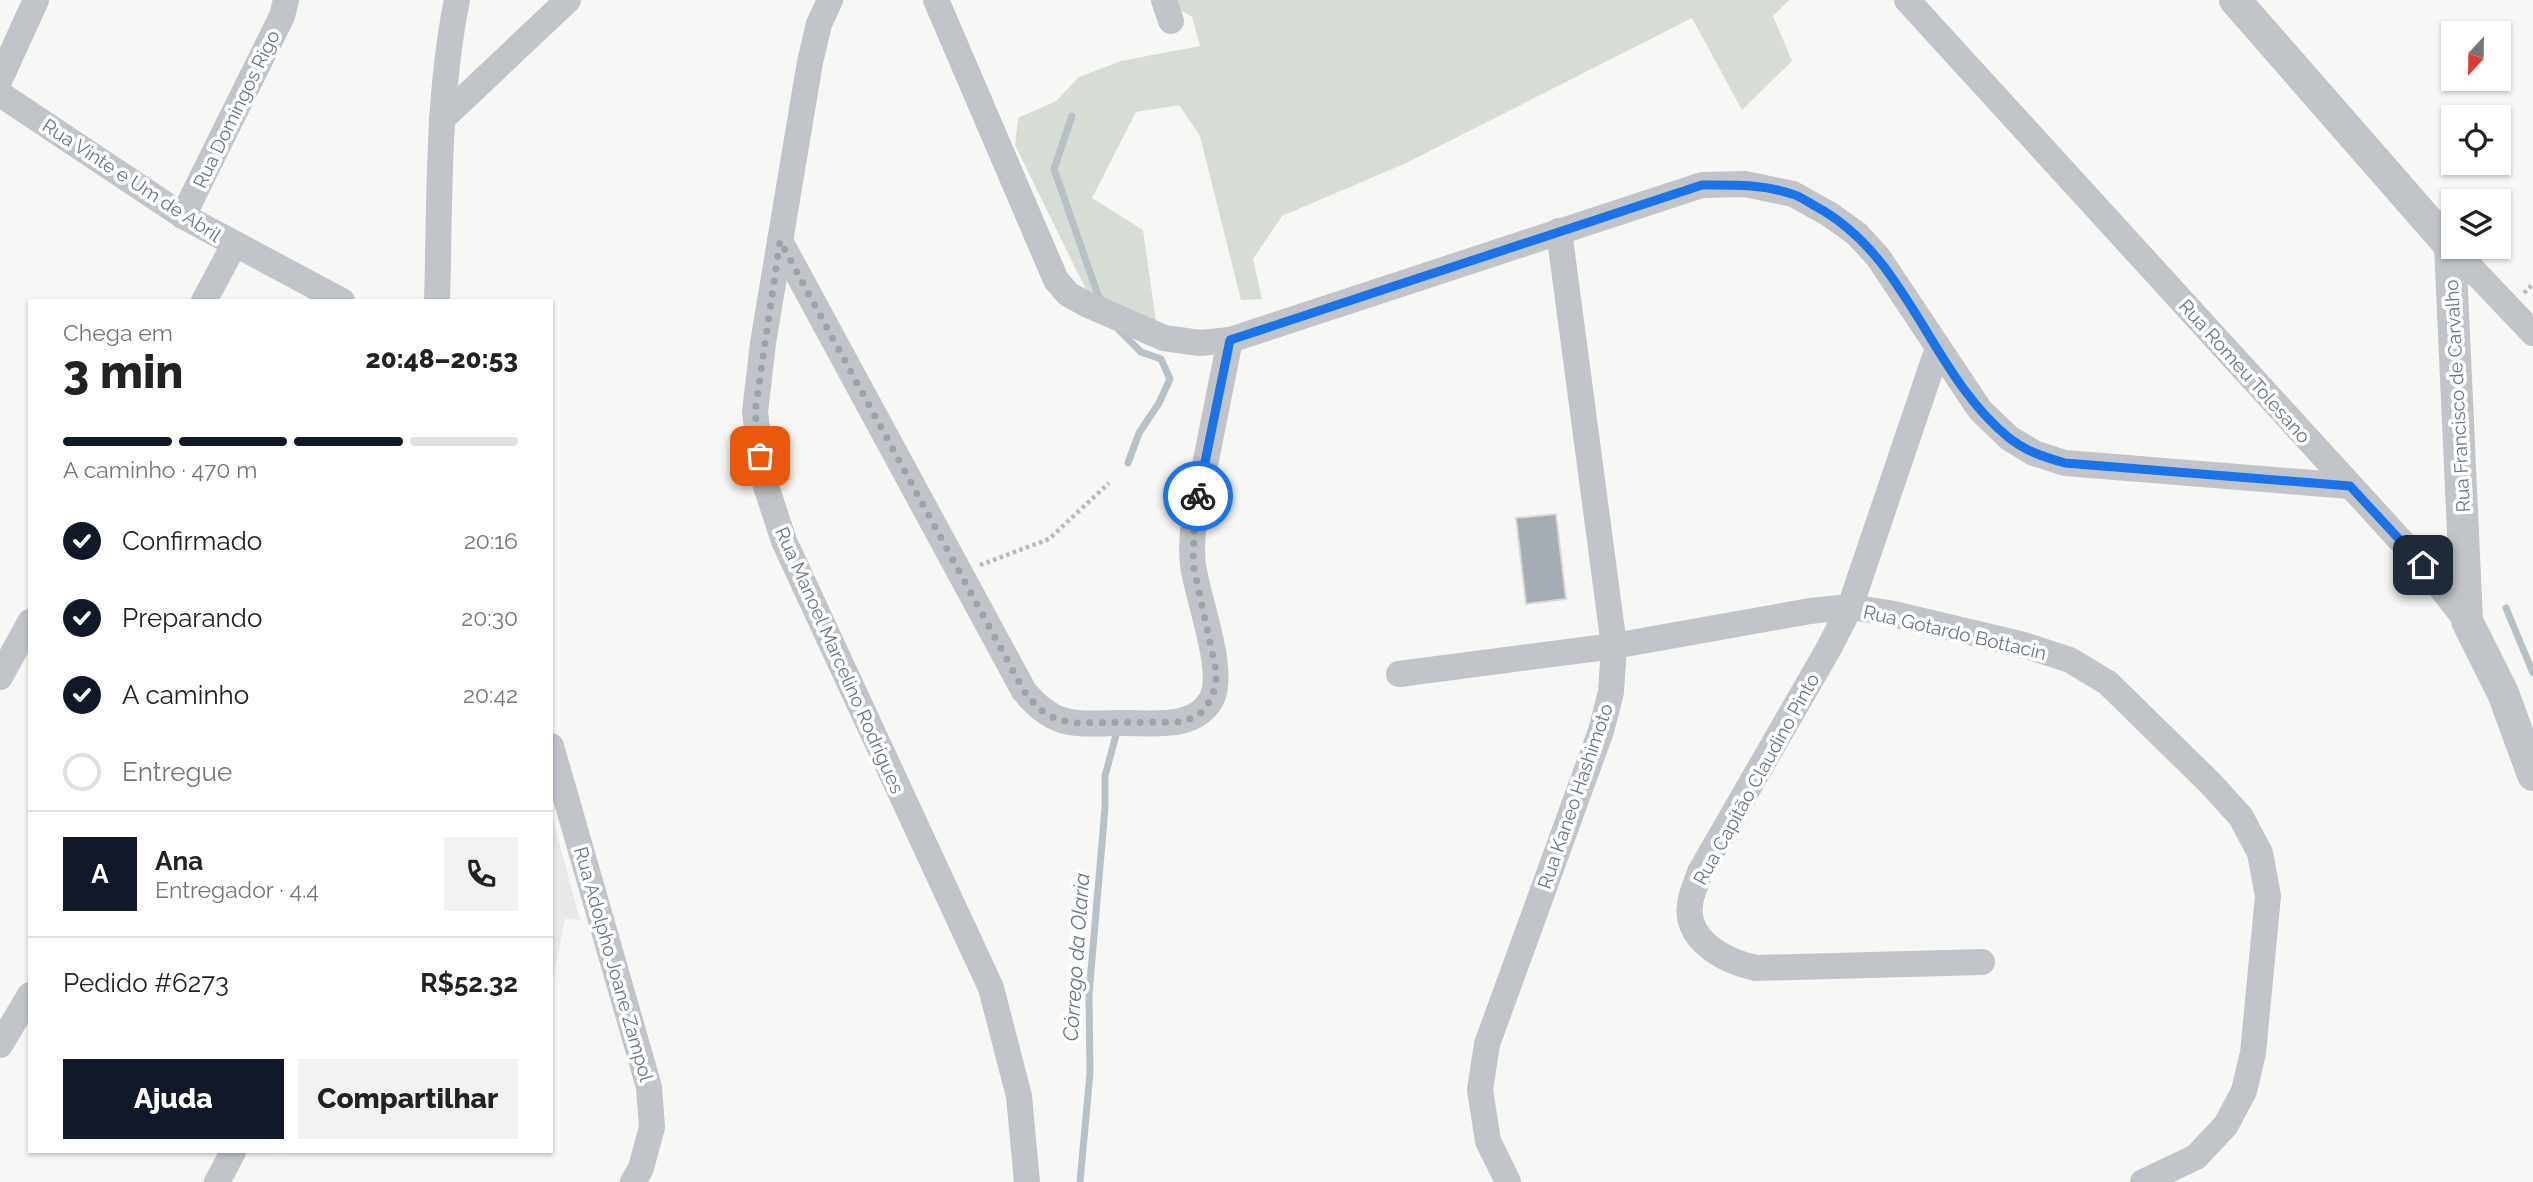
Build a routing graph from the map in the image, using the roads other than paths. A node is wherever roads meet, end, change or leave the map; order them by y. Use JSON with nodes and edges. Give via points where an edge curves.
{"nodes":[{"id":1,"x":36,"y":0,"type":"edge"},
{"id":2,"x":286,"y":0,"type":"edge"},
{"id":3,"x":457,"y":0,"type":"edge"},
{"id":4,"x":568,"y":0,"type":"edge"},
{"id":5,"x":830,"y":0,"type":"edge"},
{"id":6,"x":936,"y":0,"type":"edge"},
{"id":7,"x":1907,"y":0,"type":"edge"},
{"id":8,"x":2235,"y":0,"type":"edge"},
{"id":9,"x":0,"y":79,"type":"edge"},
{"id":10,"x":0,"y":94,"type":"edge"},
{"id":11,"x":442,"y":119,"type":"junction"},
{"id":12,"x":183,"y":216,"type":"junction"},
{"id":13,"x":1559,"y":231,"type":"junction"},
{"id":14,"x":2441,"y":236,"type":"edge"},
{"id":15,"x":780,"y":241,"type":"junction"},
{"id":16,"x":234,"y":245,"type":"junction"},
{"id":17,"x":2451,"y":259,"type":"edge"},
{"id":18,"x":2462,"y":259,"type":"edge"},
{"id":19,"x":222,"y":289,"type":"edge"},
{"id":20,"x":207,"y":299,"type":"edge"},
{"id":21,"x":338,"y":299,"type":"edge"},
{"id":22,"x":437,"y":299,"type":"edge"},
{"id":23,"x":2533,"y":333,"type":"edge"},
{"id":24,"x":1230,"y":340,"type":"junction"},
{"id":25,"x":1938,"y":348,"type":"junction"},
{"id":26,"x":2350,"y":486,"type":"junction"},
{"id":27,"x":1850,"y":607,"type":"junction"},
{"id":28,"x":2467,"y":621,"type":"junction"},
{"id":29,"x":28,"y":626,"type":"edge"},
{"id":30,"x":1614,"y":646,"type":"junction"},
{"id":31,"x":1399,"y":674,"type":"dead end"},
{"id":32,"x":0,"y":677,"type":"edge"},
{"id":33,"x":553,"y":753,"type":"edge"},
{"id":34,"x":2533,"y":775,"type":"edge"},
{"id":35,"x":1982,"y":962,"type":"dead end"},
{"id":36,"x":28,"y":998,"type":"edge"},
{"id":37,"x":0,"y":1045,"type":"edge"},
{"id":38,"x":232,"y":1153,"type":"edge"},
{"id":39,"x":217,"y":1182,"type":"edge"},
{"id":40,"x":633,"y":1182,"type":"edge"},
{"id":41,"x":1027,"y":1182,"type":"edge"},
{"id":42,"x":1508,"y":1182,"type":"edge"},
{"id":43,"x":2143,"y":1182,"type":"edge"}],
"edges":[{"from":1,"to":9,"type":"street"},
{"from":2,"to":12,"type":"street","name":"Rua Domingos Rigo"},
{"from":3,"to":11,"type":"street"},
{"from":4,"to":11,"type":"street"},
{"from":5,"to":15,"type":"street","name":"Rua Manoel Marcelino Rodrigues","via":[[810,62]]},
{"from":6,"to":24,"type":"street","via":[[1056,279],[1068,294],[1164,338],[1200,343]]},
{"from":7,"to":26,"type":"street","name":"Rua Romeu Tolesano"},
{"from":8,"to":14,"type":"street"},
{"from":10,"to":12,"type":"street","name":"Rua Vinte e Um de Abril"},
{"from":11,"to":22,"type":"street"},
{"from":12,"to":16,"type":"street","name":"Rua Vinte e Um de Abril"},
{"from":13,"to":24,"type":"street"},
{"from":13,"to":25,"type":"street","via":[[1702,185],[1745,184],[1793,194],[1857,234],[1878,257]]},
{"from":13,"to":30,"type":"street","name":"Rua Kaneo Hashimoto"},
{"from":15,"to":24,"type":"street","via":[[1024,691],[1039,709],[1074,723],[1183,722],[1200,714],[1212,698],[1217,675],[1193,564],[1195,510]]},
{"from":15,"to":41,"type":"street","name":"Rua Manoel Marcelino Rodrigues","via":[[755,412],[763,477],[783,541],[991,988],[1019,1096]]},
{"from":16,"to":19,"type":"street"},
{"from":16,"to":21,"type":"street","name":"Rua Vinte e Um de Abril"},
{"from":17,"to":28,"type":"street","name":"Rua Francisco de Carvalho"},
{"from":18,"to":23,"type":"street"},
{"from":19,"to":20,"type":"street"},
{"from":25,"to":26,"type":"street","via":[[1980,410],[2009,438],[2034,453],[2065,463]]},
{"from":25,"to":27,"type":"street","name":"Rua Capitão Claudino Pinto"},
{"from":26,"to":28,"type":"street","name":"Rua Romeu Tolesano"},
{"from":27,"to":30,"type":"street","name":"Rua Gotardo Bottacin"},
{"from":27,"to":35,"type":"street","name":"Rua Capitão Claudino Pinto","via":[[1700,872],[1690,901],[1692,925],[1709,948],[1756,968]]},
{"from":27,"to":43,"type":"street","name":"Rua Gotardo Bottacin","via":[[2024,645],[2070,660],[2108,683],[2211,783],[2241,817],[2260,853],[2268,895],[2253,1053],[2244,1091],[2226,1125],[2196,1157]]},
{"from":28,"to":34,"type":"street","name":"Rua Romeu Tolesano","via":[[2503,693]]},
{"from":29,"to":32,"type":"street"},
{"from":30,"to":31,"type":"street","name":"Rua Gotardo Bottacin"},
{"from":30,"to":42,"type":"street","name":"Rua Kaneo Hashimoto","via":[[1611,692],[1601,731],[1487,1044],[1480,1090],[1488,1141]]},
{"from":33,"to":40,"type":"street","name":"Rua Adolpho Joane Zampol","via":[[649,1087],[652,1127]]},
{"from":36,"to":37,"type":"street"},
{"from":38,"to":39,"type":"street"}]}
